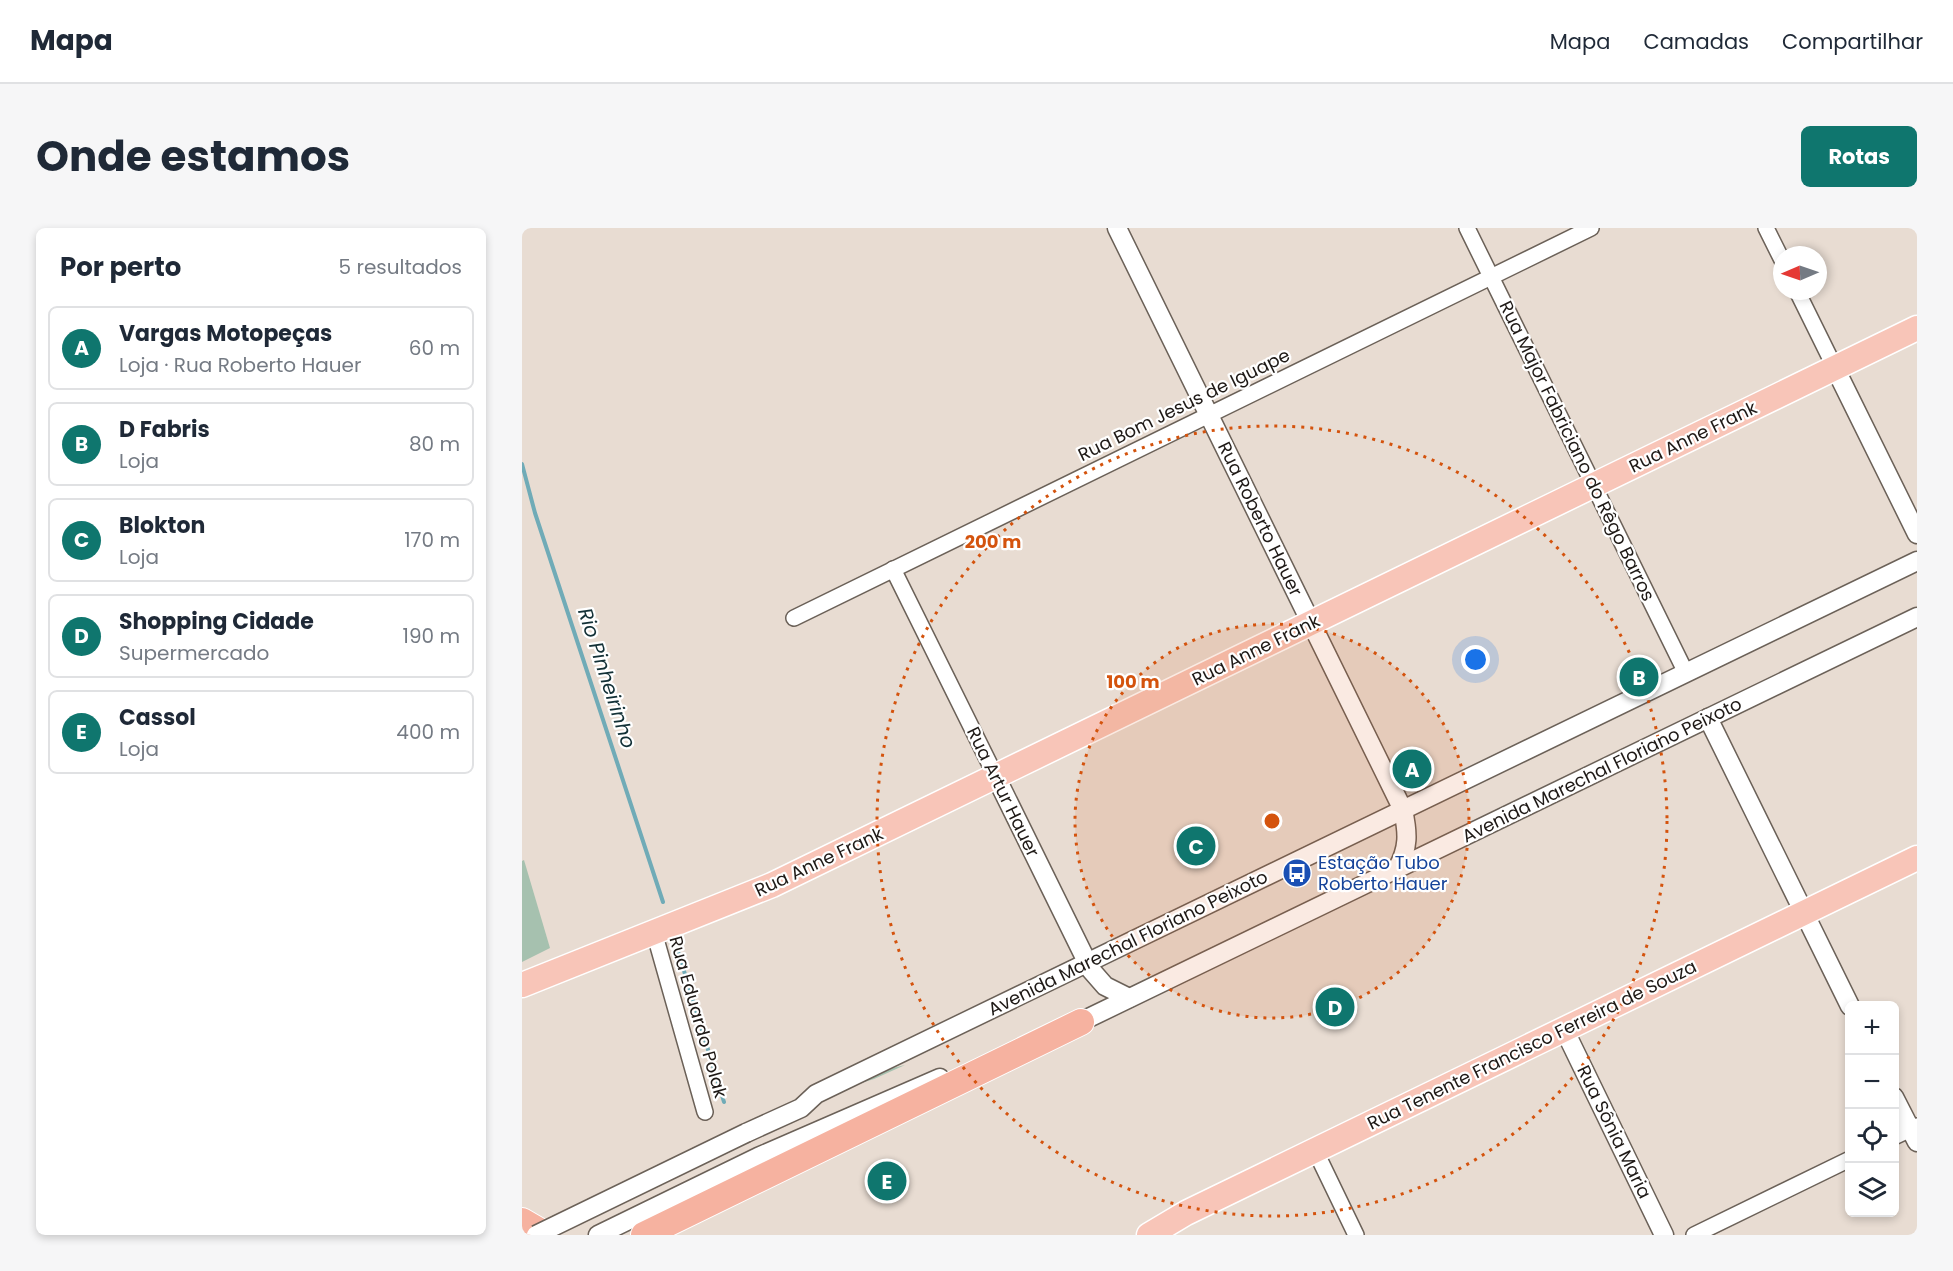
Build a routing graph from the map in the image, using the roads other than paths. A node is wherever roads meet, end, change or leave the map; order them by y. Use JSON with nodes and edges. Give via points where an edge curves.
{"nodes":[{"id":1,"x":1117,"y":228,"type":"edge"},
{"id":2,"x":1467,"y":228,"type":"edge"},
{"id":3,"x":1591,"y":228,"type":"edge"},
{"id":4,"x":1766,"y":228,"type":"edge"},
{"id":5,"x":1775,"y":246,"type":"edge"},
{"id":6,"x":1491,"y":277,"type":"junction"},
{"id":7,"x":1801,"y":300,"type":"edge"},
{"id":8,"x":1917,"y":328,"type":"edge"},
{"id":9,"x":1835,"y":368,"type":"junction"},
{"id":10,"x":1209,"y":415,"type":"junction"},
{"id":11,"x":1594,"y":485,"type":"junction"},
{"id":12,"x":1917,"y":534,"type":"edge"},
{"id":13,"x":1917,"y":561,"type":"edge"},
{"id":14,"x":893,"y":569,"type":"junction"},
{"id":15,"x":1917,"y":617,"type":"edge"},
{"id":16,"x":794,"y":618,"type":"dead end"},
{"id":17,"x":1311,"y":623,"type":"junction"},
{"id":18,"x":1686,"y":673,"type":"junction"},
{"id":19,"x":1708,"y":718,"type":"junction"},
{"id":20,"x":996,"y":777,"type":"junction"},
{"id":21,"x":1403,"y":810,"type":"junction"},
{"id":22,"x":1917,"y":858,"type":"edge"},
{"id":23,"x":1397,"y":869,"type":"junction"},
{"id":24,"x":1804,"y":913,"type":"junction"},
{"id":25,"x":654,"y":932,"type":"junction"},
{"id":26,"x":1087,"y":962,"type":"junction"},
{"id":27,"x":522,"y":985,"type":"edge"},
{"id":28,"x":1129,"y":999,"type":"junction"},
{"id":29,"x":1848,"y":1001,"type":"edge"},
{"id":30,"x":1081,"y":1022,"type":"junction"},
{"id":31,"x":1564,"y":1029,"type":"junction"},
{"id":32,"x":1899,"y":1109,"type":"edge"},
{"id":33,"x":705,"y":1112,"type":"dead end"},
{"id":34,"x":1910,"y":1134,"type":"edge"},
{"id":35,"x":798,"y":1139,"type":"junction"},
{"id":36,"x":842,"y":1139,"type":"junction"},
{"id":37,"x":1315,"y":1150,"type":"junction"},
{"id":38,"x":1845,"y":1161,"type":"edge"},
{"id":39,"x":522,"y":1221,"type":"edge"},
{"id":40,"x":536,"y":1235,"type":"edge"},
{"id":41,"x":546,"y":1235,"type":"edge"},
{"id":42,"x":598,"y":1235,"type":"edge"},
{"id":43,"x":644,"y":1235,"type":"edge"},
{"id":44,"x":1149,"y":1235,"type":"edge"},
{"id":45,"x":1356,"y":1235,"type":"edge"},
{"id":46,"x":1664,"y":1235,"type":"edge"},
{"id":47,"x":1694,"y":1235,"type":"edge"}],
"edges":[{"from":1,"to":10,"type":"street","name":"Rua Roberto Hauer"},
{"from":2,"to":6,"type":"street","name":"Rua Major Fabriciano do Rêgo Barros"},
{"from":3,"to":6,"type":"street","name":"Rua Bom Jesus de Iguape"},
{"from":4,"to":5,"type":"street"},
{"from":6,"to":10,"type":"street","name":"Rua Bom Jesus de Iguape"},
{"from":6,"to":11,"type":"street","name":"Rua Major Fabriciano do Rêgo Barros"},
{"from":7,"to":9,"type":"street"},
{"from":8,"to":9,"type":"main road","name":"Rua Anne Frank"},
{"from":9,"to":11,"type":"main road","name":"Rua Anne Frank"},
{"from":9,"to":12,"type":"street"},
{"from":10,"to":14,"type":"street","name":"Rua Bom Jesus de Iguape"},
{"from":10,"to":17,"type":"street","name":"Rua Roberto Hauer"},
{"from":11,"to":17,"type":"main road","name":"Rua Anne Frank"},
{"from":11,"to":18,"type":"street","name":"Rua Major Fabriciano do Rêgo Barros"},
{"from":13,"to":18,"type":"street","name":"Avenida Marechal Floriano Peixoto"},
{"from":14,"to":16,"type":"street","name":"Rua Bom Jesus de Iguape"},
{"from":14,"to":20,"type":"street","name":"Rua Artur Hauer"},
{"from":15,"to":19,"type":"street","name":"Avenida Marechal Floriano Peixoto"},
{"from":17,"to":20,"type":"main road","name":"Rua Anne Frank"},
{"from":17,"to":21,"type":"street","name":"Rua Roberto Hauer"},
{"from":18,"to":21,"type":"street","name":"Avenida Marechal Floriano Peixoto"},
{"from":19,"to":23,"type":"street","name":"Avenida Marechal Floriano Peixoto"},
{"from":19,"to":24,"type":"street"},
{"from":20,"to":25,"type":"main road","name":"Rua Anne Frank","via":[[772,885]]},
{"from":20,"to":26,"type":"street","name":"Rua Artur Hauer"},
{"from":21,"to":23,"type":"street","name":"Rua Roberto Hauer","via":[[1407,845]]},
{"from":21,"to":26,"type":"street","name":"Avenida Marechal Floriano Peixoto"},
{"from":22,"to":24,"type":"main road","name":"Rua Tenente Francisco Ferreira de Souza"},
{"from":23,"to":28,"type":"street","name":"Avenida Marechal Floriano Peixoto"},
{"from":24,"to":29,"type":"street"},
{"from":24,"to":31,"type":"main road","name":"Rua Tenente Francisco Ferreira de Souza"},
{"from":25,"to":27,"type":"main road","name":"Rua Anne Frank"},
{"from":25,"to":33,"type":"street","name":"Rua Eduardo Polak"},
{"from":26,"to":28,"type":"street","name":"Rua Artur Hauer","via":[[1097,979]]},
{"from":26,"to":40,"type":"street","name":"Avenida Marechal Floriano Peixoto","bridge":true,"via":[[816,1094],[801,1108]]},
{"from":28,"to":30,"type":"street","name":"Avenida Marechal Floriano Peixoto"},
{"from":30,"to":35,"type":"street","name":"Avenida Marechal Floriano Peixoto"},
{"from":30,"to":36,"type":"highway"},
{"from":31,"to":37,"type":"main road","name":"Rua Tenente Francisco Ferreira de Souza"},
{"from":31,"to":46,"type":"street","name":"Rua Sônia Maria"},
{"from":32,"to":34,"type":"street"},
{"from":35,"to":36,"type":"street"},
{"from":35,"to":42,"type":"street","name":"Avenida Marechal Floriano Peixoto"},
{"from":36,"to":43,"type":"highway"},
{"from":37,"to":44,"type":"main road","name":"Rua Tenente Francisco Ferreira de Souza"},
{"from":37,"to":45,"type":"street"},
{"from":38,"to":47,"type":"street"},
{"from":39,"to":41,"type":"highway"}]}
